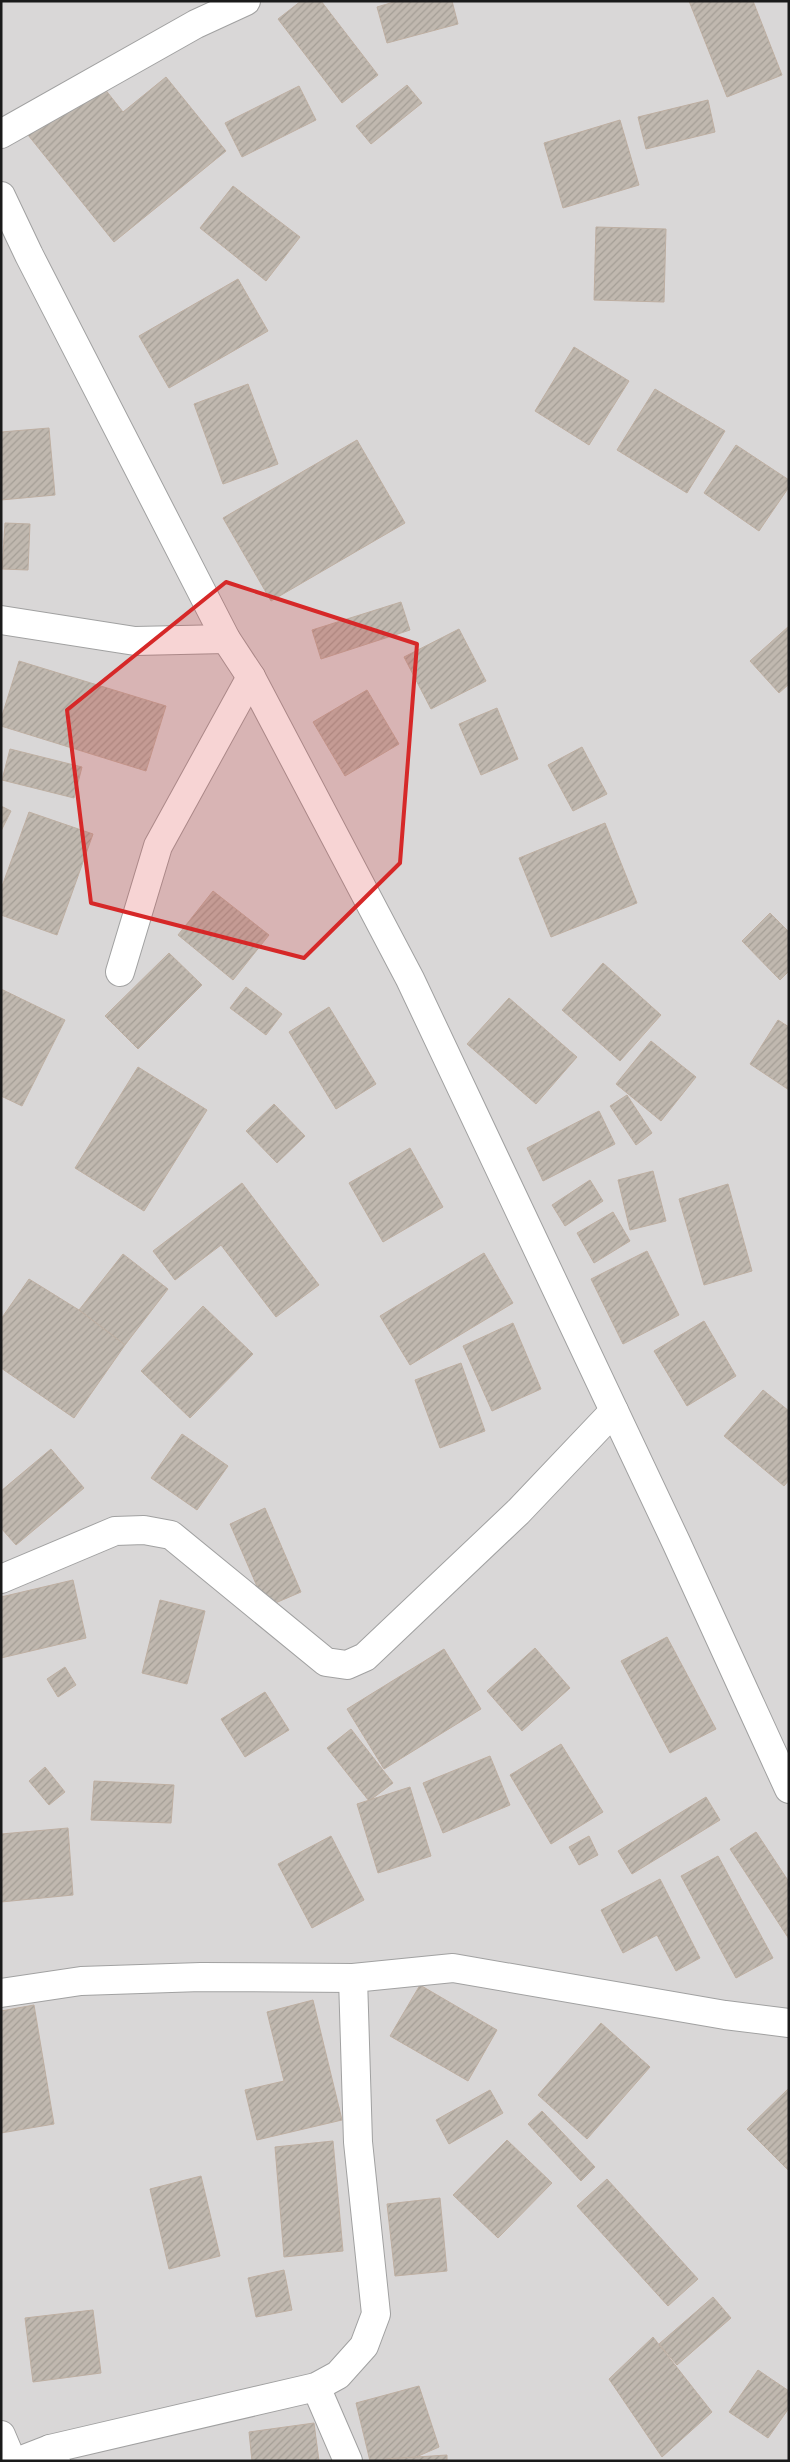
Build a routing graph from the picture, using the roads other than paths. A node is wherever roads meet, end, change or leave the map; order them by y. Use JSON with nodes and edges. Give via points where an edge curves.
{"nodes":[{"id":1,"x":246,"y":1,"type":"edge"},
{"id":2,"x":1,"y":134,"type":"edge"},
{"id":3,"x":1,"y":196,"type":"edge"},
{"id":4,"x":1,"y":620,"type":"edge"},
{"id":5,"x":226,"y":639,"type":"junction"},
{"id":6,"x":251,"y":677,"type":"junction"},
{"id":7,"x":120,"y":972,"type":"dead end"},
{"id":8,"x":614,"y":1410,"type":"junction"},
{"id":9,"x":1,"y":1579,"type":"edge"},
{"id":10,"x":789,"y":1789,"type":"edge"},
{"id":11,"x":354,"y":1978,"type":"junction"},
{"id":12,"x":1,"y":1993,"type":"edge"},
{"id":13,"x":789,"y":2023,"type":"edge"},
{"id":14,"x":316,"y":2386,"type":"junction"},
{"id":15,"x":1,"y":2435,"type":"edge"},
{"id":16,"x":53,"y":2455,"type":"edge"},
{"id":17,"x":12,"y":2461,"type":"edge"},
{"id":18,"x":19,"y":2461,"type":"edge"},
{"id":19,"x":348,"y":2461,"type":"edge"}],
"edges":[{"from":1,"to":2,"type":"street","via":[[196,24]]},
{"from":3,"to":5,"type":"street"},
{"from":4,"to":5,"type":"street","via":[[136,641]]},
{"from":5,"to":6,"type":"street"},
{"from":6,"to":7,"type":"street","via":[[158,846]]},
{"from":6,"to":8,"type":"street","via":[[410,979]]},
{"from":8,"to":9,"type":"street","via":[[518,1512],[365,1657],[346,1665],[326,1662],[171,1535],[144,1530],[115,1531]]},
{"from":8,"to":10,"type":"street"},
{"from":11,"to":12,"type":"street","via":[[201,1977],[81,1981]]},
{"from":11,"to":13,"type":"street","via":[[453,1968]]},
{"from":11,"to":14,"type":"street","via":[[358,2142],[376,2314],[364,2346],[338,2375]]},
{"from":14,"to":16,"type":"street"},
{"from":14,"to":19,"type":"street"},
{"from":15,"to":17,"type":"street"},
{"from":16,"to":18,"type":"street"}]}
